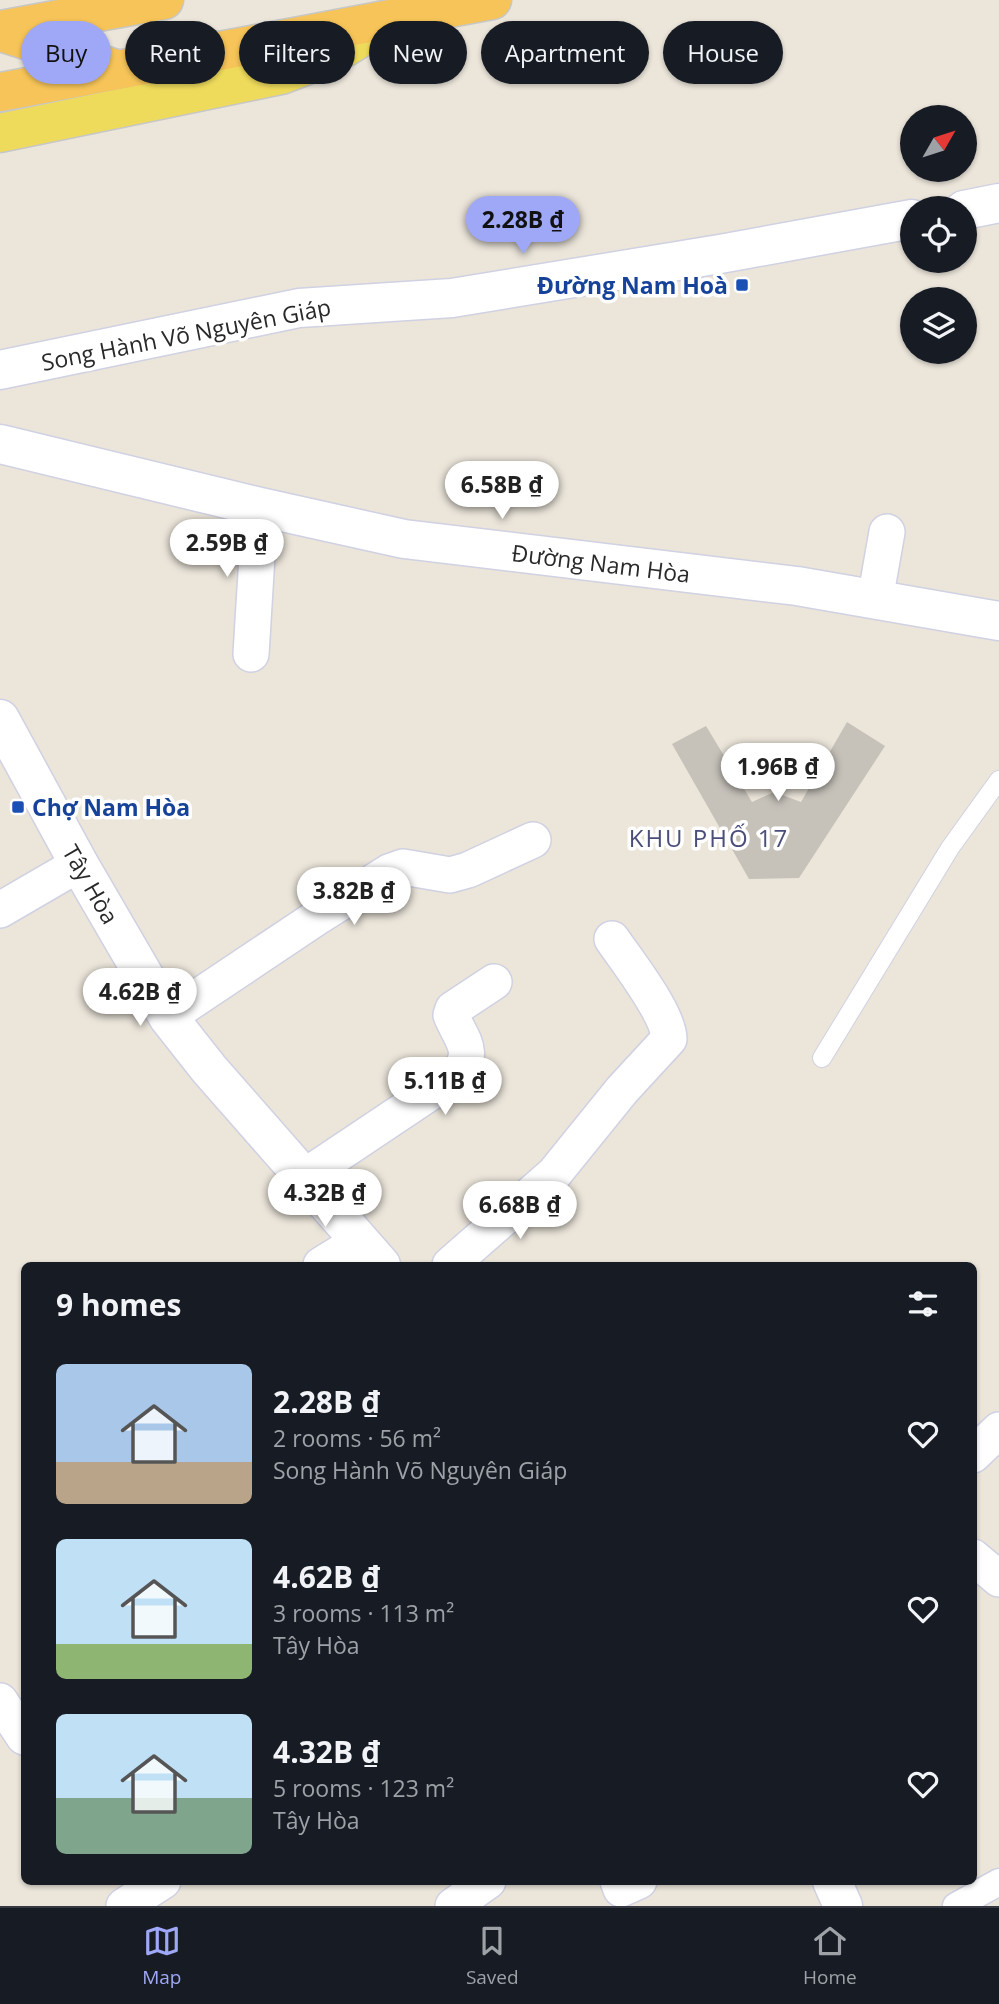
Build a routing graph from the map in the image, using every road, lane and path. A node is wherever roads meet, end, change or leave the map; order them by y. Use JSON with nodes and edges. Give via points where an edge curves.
{"nodes":[{"id":1,"x":164,"y":0,"type":"edge"},
{"id":2,"x":492,"y":0,"type":"edge"},
{"id":3,"x":380,"y":21,"type":"edge"},
{"id":4,"x":369,"y":23,"type":"edge"},
{"id":5,"x":369,"y":30,"type":"edge"},
{"id":6,"x":0,"y":31,"type":"edge"},
{"id":7,"x":118,"y":69,"type":"junction"},
{"id":8,"x":0,"y":92,"type":"edge"},
{"id":9,"x":0,"y":133,"type":"edge"},
{"id":10,"x":999,"y":203,"type":"edge"},
{"id":11,"x":977,"y":207,"type":"edge"},
{"id":12,"x":900,"y":221,"type":"edge"},
{"id":13,"x":0,"y":370,"type":"edge"},
{"id":14,"x":0,"y":444,"type":"edge"},
{"id":15,"x":260,"y":507,"type":"junction"},
{"id":16,"x":887,"y":532,"type":"dead end"},
{"id":17,"x":875,"y":600,"type":"junction"},
{"id":18,"x":999,"y":621,"type":"edge"},
{"id":19,"x":251,"y":654,"type":"dead end"},
{"id":20,"x":0,"y":719,"type":"edge"},
{"id":21,"x":999,"y":780,"type":"edge"},
{"id":22,"x":534,"y":840,"type":"dead end"},
{"id":23,"x":79,"y":864,"type":"junction"},
{"id":24,"x":0,"y":910,"type":"edge"},
{"id":25,"x":612,"y":939,"type":"dead end"},
{"id":26,"x":494,"y":982,"type":"dead end"},
{"id":27,"x":168,"y":1017,"type":"junction"},
{"id":28,"x":822,"y":1059,"type":"dead end"},
{"id":29,"x":304,"y":1177,"type":"junction"},
{"id":30,"x":371,"y":1253,"type":"edge"},
{"id":31,"x":334,"y":1262,"type":"edge"},
{"id":32,"x":453,"y":1262,"type":"edge"},
{"id":33,"x":977,"y":1560,"type":"edge"},
{"id":34,"x":999,"y":1579,"type":"edge"},
{"id":35,"x":0,"y":1701,"type":"edge"},
{"id":36,"x":21,"y":1732,"type":"edge"},
{"id":37,"x":999,"y":1882,"type":"edge"},
{"id":38,"x":482,"y":1885,"type":"edge"},
{"id":39,"x":834,"y":1885,"type":"edge"},
{"id":40,"x":453,"y":1906,"type":"edge"},
{"id":41,"x":844,"y":1906,"type":"edge"},
{"id":42,"x":956,"y":1906,"type":"edge"}],
"edges":[{"from":1,"to":6,"type":"highway"},
{"from":2,"to":3,"type":"highway"},
{"from":4,"to":7,"type":"highway"},
{"from":5,"to":9,"type":"main road","via":[[331,56],[281,75]]},
{"from":6,"to":7,"type":"highway"},
{"from":7,"to":8,"type":"highway"},
{"from":10,"to":11,"type":"main road"},
{"from":12,"to":13,"type":"main road","name":"Song Hành Võ Nguyên Giáp","via":[[452,298],[299,308]]},
{"from":14,"to":15,"type":"main road","name":"Đường Nam Hòa"},
{"from":15,"to":17,"type":"main road","name":"Đường Nam Hòa","via":[[404,539],[797,586]]},
{"from":15,"to":19,"type":"street"},
{"from":16,"to":17,"type":"street"},
{"from":17,"to":18,"type":"main road","name":"Đường Nam Hòa"},
{"from":20,"to":23,"type":"main road","name":"Tây Hòa"},
{"from":21,"to":28,"type":"lane","via":[[950,848]]},
{"from":22,"to":27,"type":"street","via":[[450,875],[403,867],[389,872]]},
{"from":23,"to":24,"type":"street"},
{"from":23,"to":27,"type":"main road","name":"Tây Hòa"},
{"from":25,"to":32,"type":"street","via":[[658,1009],[668,1039],[554,1174]]},
{"from":26,"to":29,"type":"street","via":[[453,1009],[451,1015],[468,1051],[462,1069]]},
{"from":27,"to":29,"type":"main road","name":"Tây Hòa"},
{"from":29,"to":30,"type":"main road","name":"Tây Hòa"},
{"from":30,"to":31,"type":"street"},
{"from":33,"to":34,"type":"street"},
{"from":35,"to":36,"type":"street"},
{"from":37,"to":42,"type":"street"},
{"from":38,"to":40,"type":"street"},
{"from":39,"to":41,"type":"main road"}]}
